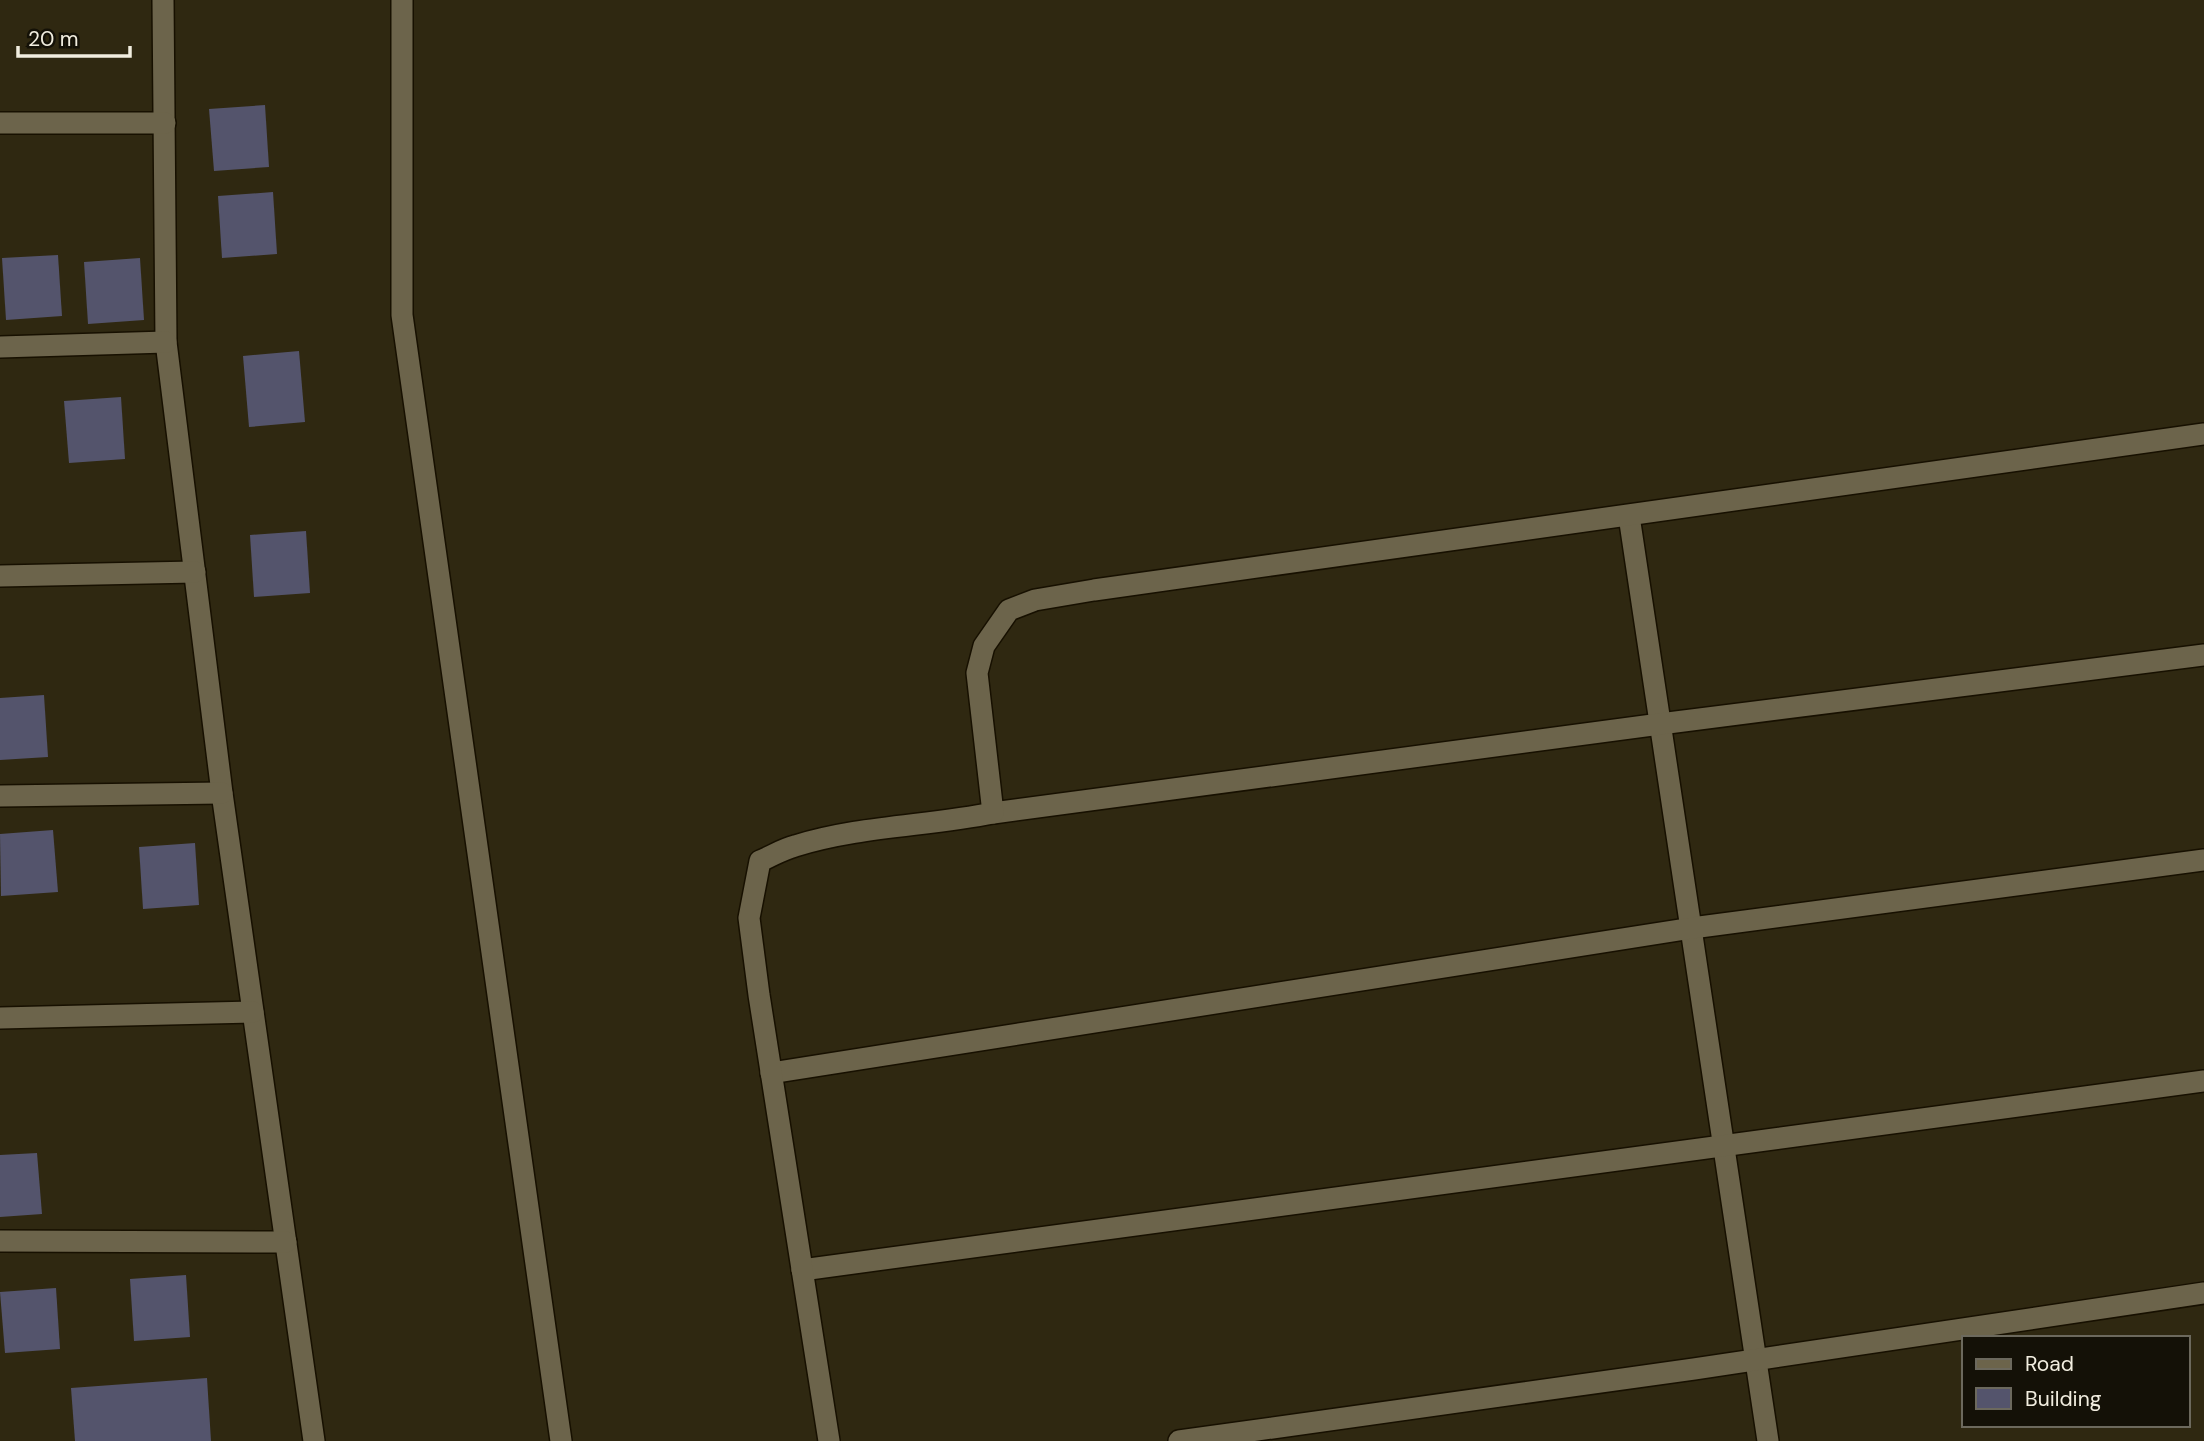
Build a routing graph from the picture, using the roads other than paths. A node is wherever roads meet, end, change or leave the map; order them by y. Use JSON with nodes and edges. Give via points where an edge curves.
{"nodes":[{"id":1,"x":163,"y":0,"type":"edge"},
{"id":2,"x":402,"y":0,"type":"edge"},
{"id":3,"x":0,"y":123,"type":"edge"},
{"id":4,"x":164,"y":123,"type":"junction"},
{"id":5,"x":166,"y":342,"type":"junction"},
{"id":6,"x":0,"y":347,"type":"edge"},
{"id":7,"x":2204,"y":434,"type":"edge"},
{"id":8,"x":1629,"y":516,"type":"junction"},
{"id":9,"x":195,"y":572,"type":"junction"},
{"id":10,"x":0,"y":576,"type":"edge"},
{"id":11,"x":2204,"y":655,"type":"edge"},
{"id":12,"x":1660,"y":723,"type":"junction"},
{"id":13,"x":222,"y":793,"type":"junction"},
{"id":14,"x":0,"y":796,"type":"edge"},
{"id":15,"x":993,"y":813,"type":"junction"},
{"id":16,"x":2204,"y":860,"type":"edge"},
{"id":17,"x":1692,"y":928,"type":"junction"},
{"id":18,"x":253,"y":1012,"type":"junction"},
{"id":19,"x":0,"y":1018,"type":"edge"},
{"id":20,"x":771,"y":1073,"type":"junction"},
{"id":21,"x":2204,"y":1081,"type":"edge"},
{"id":22,"x":1724,"y":1147,"type":"junction"},
{"id":23,"x":0,"y":1241,"type":"edge"},
{"id":24,"x":286,"y":1242,"type":"junction"},
{"id":25,"x":802,"y":1270,"type":"junction"},
{"id":26,"x":2204,"y":1293,"type":"edge"},
{"id":27,"x":1756,"y":1360,"type":"junction"},
{"id":28,"x":1310,"y":1432,"type":"edge"},
{"id":29,"x":314,"y":1441,"type":"edge"},
{"id":30,"x":561,"y":1441,"type":"edge"},
{"id":31,"x":829,"y":1441,"type":"edge"},
{"id":32,"x":1180,"y":1441,"type":"edge"},
{"id":33,"x":1768,"y":1441,"type":"edge"}],
"edges":[{"from":1,"to":4,"type":"street"},
{"from":2,"to":30,"type":"street","via":[[402,315]]},
{"from":3,"to":4,"type":"street"},
{"from":4,"to":5,"type":"street"},
{"from":5,"to":6,"type":"street"},
{"from":5,"to":9,"type":"street"},
{"from":7,"to":8,"type":"street"},
{"from":8,"to":12,"type":"street"},
{"from":8,"to":15,"type":"street","via":[[1094,590],[1035,600],[1009,610],[984,646],[977,674]]},
{"from":9,"to":10,"type":"street"},
{"from":9,"to":13,"type":"street"},
{"from":11,"to":12,"type":"street"},
{"from":12,"to":15,"type":"street"},
{"from":12,"to":17,"type":"street"},
{"from":13,"to":14,"type":"street"},
{"from":13,"to":18,"type":"street"},
{"from":15,"to":20,"type":"street","via":[[855,833],[794,846],[760,861],[749,918]]},
{"from":16,"to":17,"type":"street"},
{"from":17,"to":20,"type":"street"},
{"from":17,"to":22,"type":"street"},
{"from":18,"to":19,"type":"street"},
{"from":18,"to":24,"type":"street"},
{"from":20,"to":25,"type":"street"},
{"from":21,"to":22,"type":"street"},
{"from":22,"to":25,"type":"street"},
{"from":22,"to":27,"type":"street"},
{"from":23,"to":24,"type":"street"},
{"from":24,"to":29,"type":"street"},
{"from":25,"to":31,"type":"street"},
{"from":26,"to":27,"type":"street"},
{"from":27,"to":28,"type":"street"},
{"from":27,"to":33,"type":"street"},
{"from":28,"to":32,"type":"street"}]}
